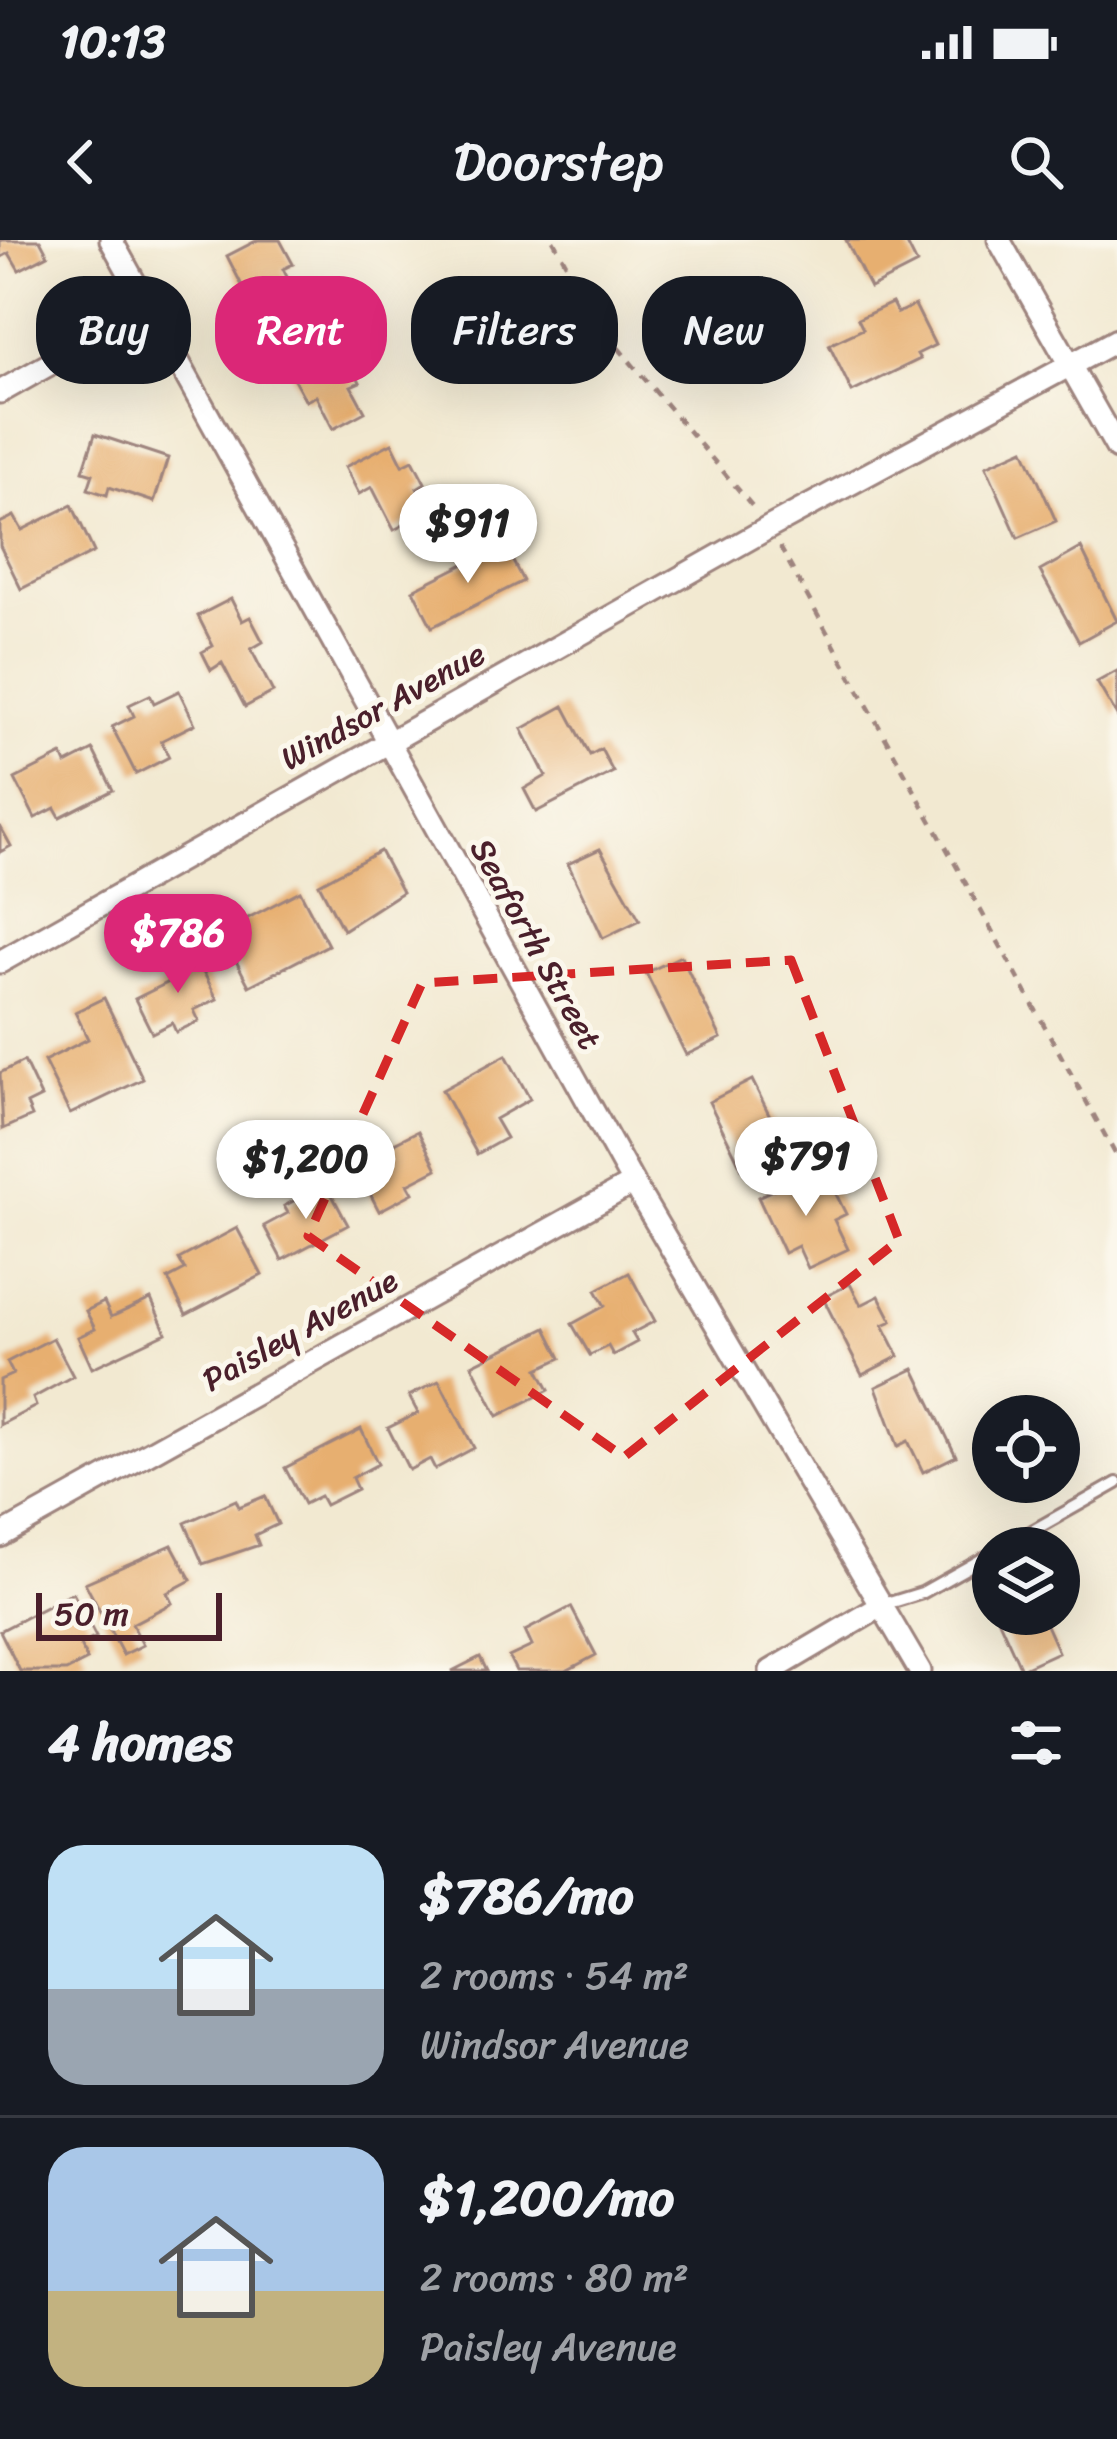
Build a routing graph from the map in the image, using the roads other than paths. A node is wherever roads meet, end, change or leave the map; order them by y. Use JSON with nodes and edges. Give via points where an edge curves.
{"nodes":[{"id":1,"x":111,"y":240,"type":"edge"},
{"id":2,"x":999,"y":240,"type":"edge"},
{"id":3,"x":131,"y":276,"type":"edge"},
{"id":4,"x":1117,"y":340,"type":"edge"},
{"id":5,"x":1069,"y":367,"type":"junction"},
{"id":6,"x":36,"y":372,"type":"edge"},
{"id":7,"x":190,"y":384,"type":"edge"},
{"id":8,"x":0,"y":392,"type":"edge"},
{"id":9,"x":1117,"y":448,"type":"edge"},
{"id":10,"x":385,"y":743,"type":"junction"},
{"id":11,"x":0,"y":962,"type":"edge"},
{"id":12,"x":633,"y":1183,"type":"junction"},
{"id":13,"x":1117,"y":1483,"type":"edge"},
{"id":14,"x":1039,"y":1527,"type":"edge"},
{"id":15,"x":0,"y":1536,"type":"edge"},
{"id":16,"x":972,"y":1565,"type":"edge"},
{"id":17,"x":883,"y":1605,"type":"junction"},
{"id":18,"x":771,"y":1671,"type":"edge"},
{"id":19,"x":920,"y":1671,"type":"edge"}],
"edges":[{"from":1,"to":3,"type":"street","name":"Seaforth Street"},
{"from":2,"to":5,"type":"street"},
{"from":4,"to":5,"type":"street","name":"Windsor Avenue"},
{"from":5,"to":9,"type":"street"},
{"from":5,"to":10,"type":"street","name":"Windsor Avenue"},
{"from":6,"to":8,"type":"street"},
{"from":7,"to":10,"type":"street","name":"Seaforth Street"},
{"from":10,"to":11,"type":"street","name":"Windsor Avenue"},
{"from":10,"to":12,"type":"street","name":"Seaforth Street"},
{"from":12,"to":15,"type":"street","name":"Paisley Avenue"},
{"from":12,"to":17,"type":"street","name":"Seaforth Street"},
{"from":13,"to":14,"type":"lane"},
{"from":16,"to":17,"type":"lane"},
{"from":17,"to":18,"type":"street"},
{"from":17,"to":19,"type":"street","name":"Seaforth Street"}]}
